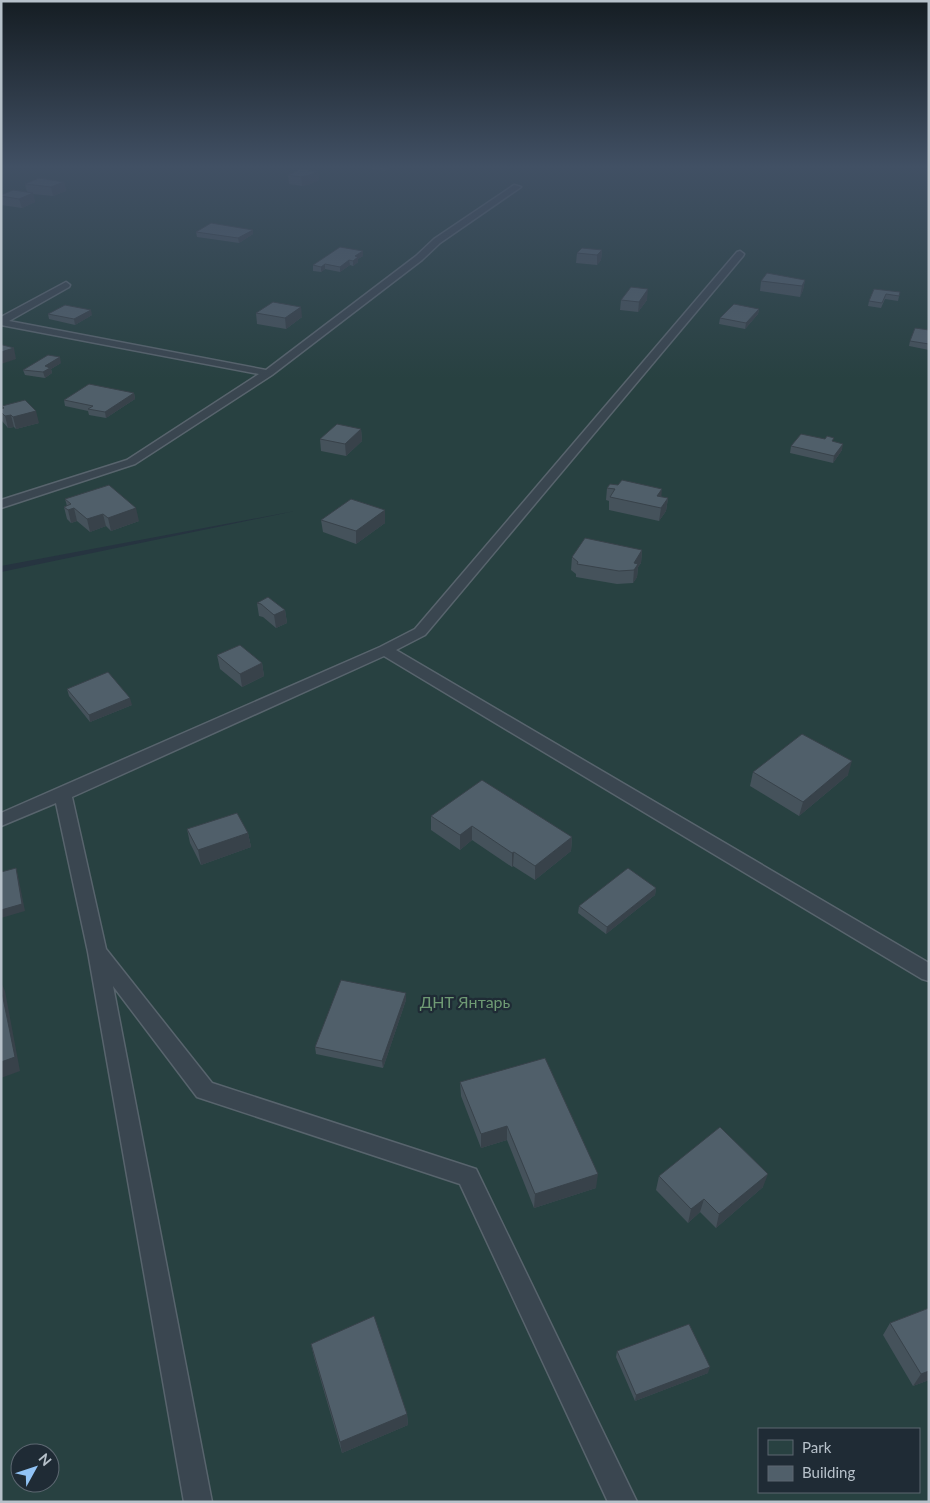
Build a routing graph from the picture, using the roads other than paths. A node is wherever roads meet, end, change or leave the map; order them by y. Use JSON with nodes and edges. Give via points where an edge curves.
{"nodes":[{"id":1,"x":441,"y":238,"type":"edge"},
{"id":2,"x":740,"y":254,"type":"dead end"},
{"id":3,"x":66,"y":285,"type":"dead end"},
{"id":4,"x":1,"y":322,"type":"edge"},
{"id":5,"x":268,"y":373,"type":"junction"},
{"id":6,"x":1,"y":504,"type":"edge"},
{"id":7,"x":385,"y":650,"type":"junction"},
{"id":8,"x":63,"y":794,"type":"junction"},
{"id":9,"x":1,"y":820,"type":"edge"},
{"id":10,"x":97,"y":951,"type":"junction"},
{"id":11,"x":929,"y":972,"type":"edge"},
{"id":12,"x":198,"y":1502,"type":"edge"},
{"id":13,"x":623,"y":1502,"type":"edge"}],
"edges":[{"from":1,"to":5,"type":"lane"},
{"from":2,"to":7,"type":"lane","via":[[420,632]]},
{"from":3,"to":4,"type":"lane"},
{"from":4,"to":5,"type":"lane"},
{"from":5,"to":6,"type":"lane","via":[[131,462]]},
{"from":7,"to":8,"type":"lane"},
{"from":7,"to":11,"type":"lane"},
{"from":8,"to":9,"type":"lane"},
{"from":8,"to":10,"type":"lane"},
{"from":10,"to":12,"type":"lane"},
{"from":10,"to":13,"type":"lane","via":[[205,1090],[468,1176]]}]}
